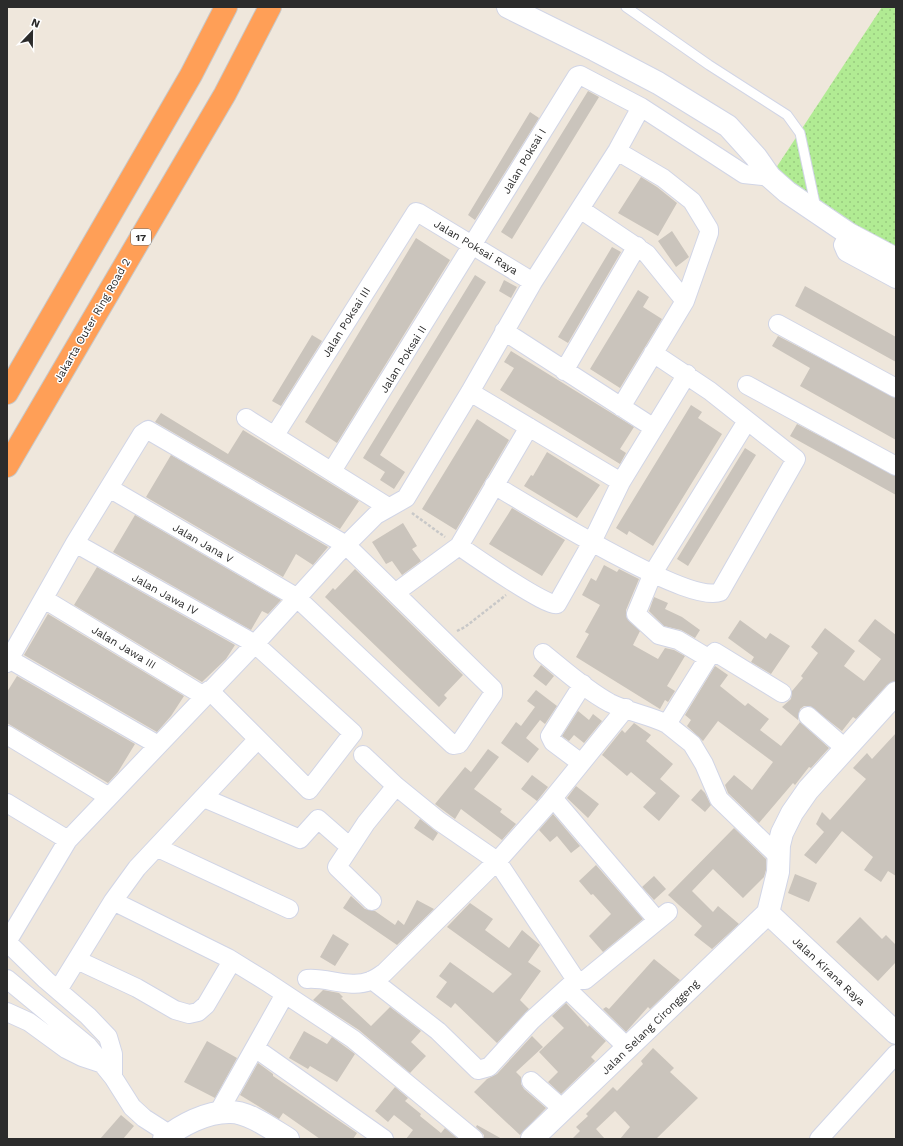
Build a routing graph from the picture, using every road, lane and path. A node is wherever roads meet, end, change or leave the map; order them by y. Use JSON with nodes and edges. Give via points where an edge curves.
{"nodes":[{"id":1,"x":226,"y":7,"type":"edge"},
{"id":2,"x":270,"y":7,"type":"edge"},
{"id":3,"x":508,"y":7,"type":"edge"},
{"id":4,"x":626,"y":7,"type":"edge"},
{"id":5,"x":642,"y":107,"type":"junction"},
{"id":6,"x":617,"y":151,"type":"junction"},
{"id":7,"x":770,"y":177,"type":"junction"},
{"id":8,"x":580,"y":209,"type":"junction"},
{"id":9,"x":419,"y":212,"type":"joint"},
{"id":10,"x":818,"y":213,"type":"junction"},
{"id":11,"x":849,"y":234,"type":"junction"},
{"id":12,"x":473,"y":246,"type":"junction"},
{"id":13,"x":637,"y":246,"type":"junction"},
{"id":14,"x":896,"y":259,"type":"edge"},
{"id":15,"x":896,"y":279,"type":"edge"},
{"id":16,"x":533,"y":282,"type":"junction"},
{"id":17,"x":685,"y":301,"type":"junction"},
{"id":18,"x":778,"y":324,"type":"dead end"},
{"id":19,"x":504,"y":331,"type":"junction"},
{"id":20,"x":653,"y":353,"type":"junction"},
{"id":21,"x":564,"y":370,"type":"junction"},
{"id":22,"x":687,"y":374,"type":"junction"},
{"id":23,"x":747,"y":385,"type":"dead end"},
{"id":24,"x":896,"y":388,"type":"edge"},
{"id":25,"x":470,"y":392,"type":"junction"},
{"id":26,"x":7,"y":393,"type":"edge"},
{"id":27,"x":621,"y":407,"type":"junction"},
{"id":28,"x":246,"y":418,"type":"dead end"},
{"id":29,"x":747,"y":421,"type":"junction"},
{"id":30,"x":529,"y":427,"type":"junction"},
{"id":31,"x":654,"y":428,"type":"junction"},
{"id":32,"x":274,"y":435,"type":"junction"},
{"id":33,"x":7,"y":466,"type":"edge"},
{"id":34,"x":896,"y":466,"type":"edge"},
{"id":35,"x":332,"y":472,"type":"junction"},
{"id":36,"x":621,"y":482,"type":"junction"},
{"id":37,"x":494,"y":485,"type":"junction"},
{"id":38,"x":109,"y":488,"type":"junction"},
{"id":39,"x":393,"y":505,"type":"junction"},
{"id":40,"x":75,"y":543,"type":"junction"},
{"id":41,"x":591,"y":544,"type":"junction"},
{"id":42,"x":346,"y":545,"type":"junction"},
{"id":43,"x":459,"y":546,"type":"junction"},
{"id":44,"x":653,"y":573,"type":"junction"},
{"id":45,"x":519,"y":586,"type":"junction"},
{"id":46,"x":395,"y":594,"type":"junction"},
{"id":47,"x":296,"y":597,"type":"junction"},
{"id":48,"x":44,"y":598,"type":"junction"},
{"id":49,"x":438,"y":636,"type":"junction"},
{"id":50,"x":255,"y":644,"type":"junction"},
{"id":51,"x":543,"y":653,"type":"dead end"},
{"id":52,"x":708,"y":658,"type":"junction"},
{"id":53,"x":8,"y":661,"type":"edge"},
{"id":54,"x":583,"y":684,"type":"junction"},
{"id":55,"x":207,"y":693,"type":"junction"},
{"id":56,"x":782,"y":693,"type":"dead end"},
{"id":57,"x":896,"y":693,"type":"edge"},
{"id":58,"x":626,"y":708,"type":"junction"},
{"id":59,"x":808,"y":716,"type":"dead end"},
{"id":60,"x":668,"y":724,"type":"junction"},
{"id":61,"x":7,"y":735,"type":"edge"},
{"id":62,"x":258,"y":739,"type":"junction"},
{"id":63,"x":158,"y":745,"type":"junction"},
{"id":64,"x":846,"y":749,"type":"junction"},
{"id":65,"x":363,"y":755,"type":"dead end"},
{"id":66,"x":581,"y":763,"type":"junction"},
{"id":67,"x":396,"y":786,"type":"junction"},
{"id":68,"x":109,"y":796,"type":"junction"},
{"id":69,"x":204,"y":798,"type":"junction"},
{"id":70,"x":553,"y":798,"type":"junction"},
{"id":71,"x":7,"y":802,"type":"edge"},
{"id":72,"x":68,"y":840,"type":"junction"},
{"id":73,"x":350,"y":847,"type":"junction"},
{"id":74,"x":158,"y":848,"type":"junction"},
{"id":75,"x":778,"y":856,"type":"junction"},
{"id":76,"x":497,"y":861,"type":"junction"},
{"id":77,"x":113,"y":901,"type":"junction"},
{"id":78,"x":372,"y":901,"type":"dead end"},
{"id":79,"x":289,"y":909,"type":"dead end"},
{"id":80,"x":768,"y":913,"type":"junction"},
{"id":81,"x":7,"y":942,"type":"edge"},
{"id":82,"x":77,"y":960,"type":"junction"},
{"id":83,"x":232,"y":961,"type":"junction"},
{"id":84,"x":7,"y":979,"type":"edge"},
{"id":85,"x":307,"y":979,"type":"dead end"},
{"id":86,"x":372,"y":980,"type":"junction"},
{"id":87,"x":571,"y":984,"type":"junction"},
{"id":88,"x":58,"y":990,"type":"junction"},
{"id":89,"x":285,"y":994,"type":"junction"},
{"id":90,"x":7,"y":1012,"type":"edge"},
{"id":91,"x":894,"y":1030,"type":"edge"},
{"id":92,"x":255,"y":1048,"type":"junction"},
{"id":93,"x":628,"y":1048,"type":"junction"},
{"id":94,"x":896,"y":1054,"type":"edge"},
{"id":95,"x":108,"y":1071,"type":"junction"},
{"id":96,"x":531,"y":1081,"type":"dead end"},
{"id":97,"x":564,"y":1110,"type":"junction"},
{"id":98,"x":218,"y":1113,"type":"junction"},
{"id":99,"x":166,"y":1137,"type":"edge"},
{"id":100,"x":288,"y":1139,"type":"edge"},
{"id":101,"x":384,"y":1139,"type":"edge"},
{"id":102,"x":474,"y":1139,"type":"edge"},
{"id":103,"x":532,"y":1139,"type":"edge"},
{"id":104,"x":819,"y":1139,"type":"edge"}],
"edges":[{"from":1,"to":26,"type":"highway","via":[[191,74]]},
{"from":2,"to":33,"type":"highway","name":"Jakarta Outer Ring Road 2","number":"17","via":[[225,94]]},
{"from":3,"to":7,"type":"street","via":[[658,84],[728,126]]},
{"from":4,"to":10,"type":"lane","via":[[787,115],[800,133]]},
{"from":5,"to":6,"type":"street"},
{"from":5,"to":7,"type":"street","via":[[744,174]]},
{"from":5,"to":12,"type":"street","name":"Jalan Poksai I","via":[[580,75],[576,76]]},
{"from":6,"to":8,"type":"street"},
{"from":6,"to":17,"type":"street","via":[[663,178],[692,201],[709,229],[709,238]]},
{"from":7,"to":10,"type":"street"},
{"from":8,"to":13,"type":"street"},
{"from":8,"to":16,"type":"street"},
{"from":9,"to":12,"type":"street","name":"Jalan Poksai Raya"},
{"from":9,"to":32,"type":"street","name":"Jalan Poksai III","via":[[413,214]]},
{"from":10,"to":11,"type":"street"},
{"from":11,"to":14,"type":"street"},
{"from":11,"to":15,"type":"street","via":[[843,245],[846,252]]},
{"from":12,"to":16,"type":"street","name":"Jalan Poksai Raya"},
{"from":12,"to":35,"type":"street","name":"Jalan Poksai II"},
{"from":13,"to":17,"type":"street","via":[[647,254]]},
{"from":13,"to":21,"type":"street"},
{"from":16,"to":19,"type":"street"},
{"from":17,"to":20,"type":"street"},
{"from":18,"to":24,"type":"street"},
{"from":19,"to":21,"type":"street"},
{"from":19,"to":25,"type":"street"},
{"from":20,"to":22,"type":"street"},
{"from":20,"to":27,"type":"street"},
{"from":21,"to":27,"type":"street"},
{"from":22,"to":29,"type":"street"},
{"from":22,"to":31,"type":"street"},
{"from":23,"to":34,"type":"street"},
{"from":25,"to":30,"type":"street"},
{"from":25,"to":39,"type":"street","via":[[406,498]]},
{"from":27,"to":31,"type":"street"},
{"from":28,"to":32,"type":"street"},
{"from":29,"to":44,"type":"street"},
{"from":29,"to":44,"type":"street","via":[[796,459],[721,590],[715,594],[703,593]]},
{"from":30,"to":36,"type":"street"},
{"from":30,"to":37,"type":"street"},
{"from":31,"to":36,"type":"street"},
{"from":32,"to":35,"type":"street"},
{"from":35,"to":39,"type":"street"},
{"from":36,"to":41,"type":"street"},
{"from":37,"to":41,"type":"street"},
{"from":37,"to":43,"type":"street"},
{"from":38,"to":40,"type":"street"},
{"from":38,"to":42,"type":"street","via":[[142,434],[150,431]]},
{"from":38,"to":47,"type":"street","name":"Jalan Jana V"},
{"from":39,"to":42,"type":"street","via":[[376,515]]},
{"from":39,"to":43,"type":"path"},
{"from":40,"to":48,"type":"street"},
{"from":40,"to":50,"type":"street","name":"Jalan Jawa IV"},
{"from":41,"to":44,"type":"street"},
{"from":41,"to":45,"type":"street","via":[[556,604],[550,604]]},
{"from":42,"to":46,"type":"street"},
{"from":42,"to":47,"type":"street"},
{"from":43,"to":45,"type":"street"},
{"from":43,"to":46,"type":"street"},
{"from":44,"to":52,"type":"street","via":[[636,614],[659,634],[678,640]]},
{"from":45,"to":49,"type":"path","via":[[465,627],[450,635]]},
{"from":46,"to":49,"type":"street"},
{"from":47,"to":49,"type":"street","name":"Jalan Jana V","via":[[456,746],[494,692]]},
{"from":47,"to":50,"type":"street"},
{"from":48,"to":53,"type":"street"},
{"from":48,"to":55,"type":"street","name":"Jalan Jawa III"},
{"from":50,"to":55,"type":"street"},
{"from":50,"to":62,"type":"street","name":"Jalan Jawa IV","via":[[353,733],[309,790]]},
{"from":51,"to":54,"type":"street"},
{"from":52,"to":56,"type":"street","via":[[718,652]]},
{"from":52,"to":60,"type":"street"},
{"from":53,"to":63,"type":"street"},
{"from":54,"to":58,"type":"street","via":[[611,703]]},
{"from":54,"to":66,"type":"street","via":[[550,736],[553,742]]},
{"from":55,"to":62,"type":"street","name":"Jalan Jawa III"},
{"from":55,"to":63,"type":"street"},
{"from":57,"to":64,"type":"street"},
{"from":58,"to":60,"type":"street"},
{"from":58,"to":66,"type":"street"},
{"from":59,"to":64,"type":"street"},
{"from":60,"to":75,"type":"street","via":[[692,744],[719,799]]},
{"from":61,"to":68,"type":"street"},
{"from":62,"to":69,"type":"street"},
{"from":63,"to":68,"type":"street"},
{"from":64,"to":75,"type":"street","via":[[798,801],[782,833]]},
{"from":65,"to":67,"type":"street"},
{"from":66,"to":70,"type":"street"},
{"from":67,"to":73,"type":"street"},
{"from":67,"to":76,"type":"street","via":[[462,838]]},
{"from":68,"to":72,"type":"street"},
{"from":69,"to":73,"type":"street","via":[[300,839],[318,819]]},
{"from":69,"to":74,"type":"street"},
{"from":70,"to":76,"type":"street"},
{"from":70,"to":87,"type":"street","via":[[662,916],[586,980]]},
{"from":71,"to":72,"type":"street"},
{"from":72,"to":81,"type":"street"},
{"from":73,"to":78,"type":"street","via":[[337,867]]},
{"from":74,"to":77,"type":"street","via":[[137,868]]},
{"from":74,"to":79,"type":"street"},
{"from":75,"to":80,"type":"street","via":[[778,872]]},
{"from":76,"to":86,"type":"street","via":[[399,959]]},
{"from":76,"to":87,"type":"street"},
{"from":77,"to":82,"type":"street"},
{"from":77,"to":83,"type":"street"},
{"from":80,"to":91,"type":"street","name":"Jalan Kirana Raya"},
{"from":80,"to":93,"type":"street","name":"Jalan Selang Cironggeng"},
{"from":81,"to":88,"type":"street"},
{"from":82,"to":83,"type":"street","via":[[137,988],[175,1010],[190,1014],[198,1012],[206,1005]]},
{"from":82,"to":88,"type":"street"},
{"from":83,"to":89,"type":"street"},
{"from":84,"to":95,"type":"street","via":[[88,1046]]},
{"from":85,"to":86,"type":"street","via":[[322,978],[360,983]]},
{"from":86,"to":87,"type":"street","via":[[438,1031],[478,1070],[490,1068],[532,1020]]},
{"from":87,"to":93,"type":"street"},
{"from":88,"to":95,"type":"street","via":[[108,1037],[113,1054]]},
{"from":89,"to":92,"type":"street"},
{"from":89,"to":102,"type":"street","via":[[353,1039]]},
{"from":90,"to":95,"type":"street","via":[[29,1022],[66,1049]]},
{"from":92,"to":98,"type":"street"},
{"from":92,"to":101,"type":"street"},
{"from":93,"to":97,"type":"street","name":"Jalan Selang Cironggeng"},
{"from":94,"to":104,"type":"street"},
{"from":95,"to":99,"type":"street","via":[[132,1107]]},
{"from":96,"to":97,"type":"street"},
{"from":97,"to":103,"type":"street","name":"Jalan Selang Cironggeng"},
{"from":98,"to":99,"type":"street","via":[[190,1121]]},
{"from":98,"to":100,"type":"street","via":[[230,1111],[243,1115]]}]}
